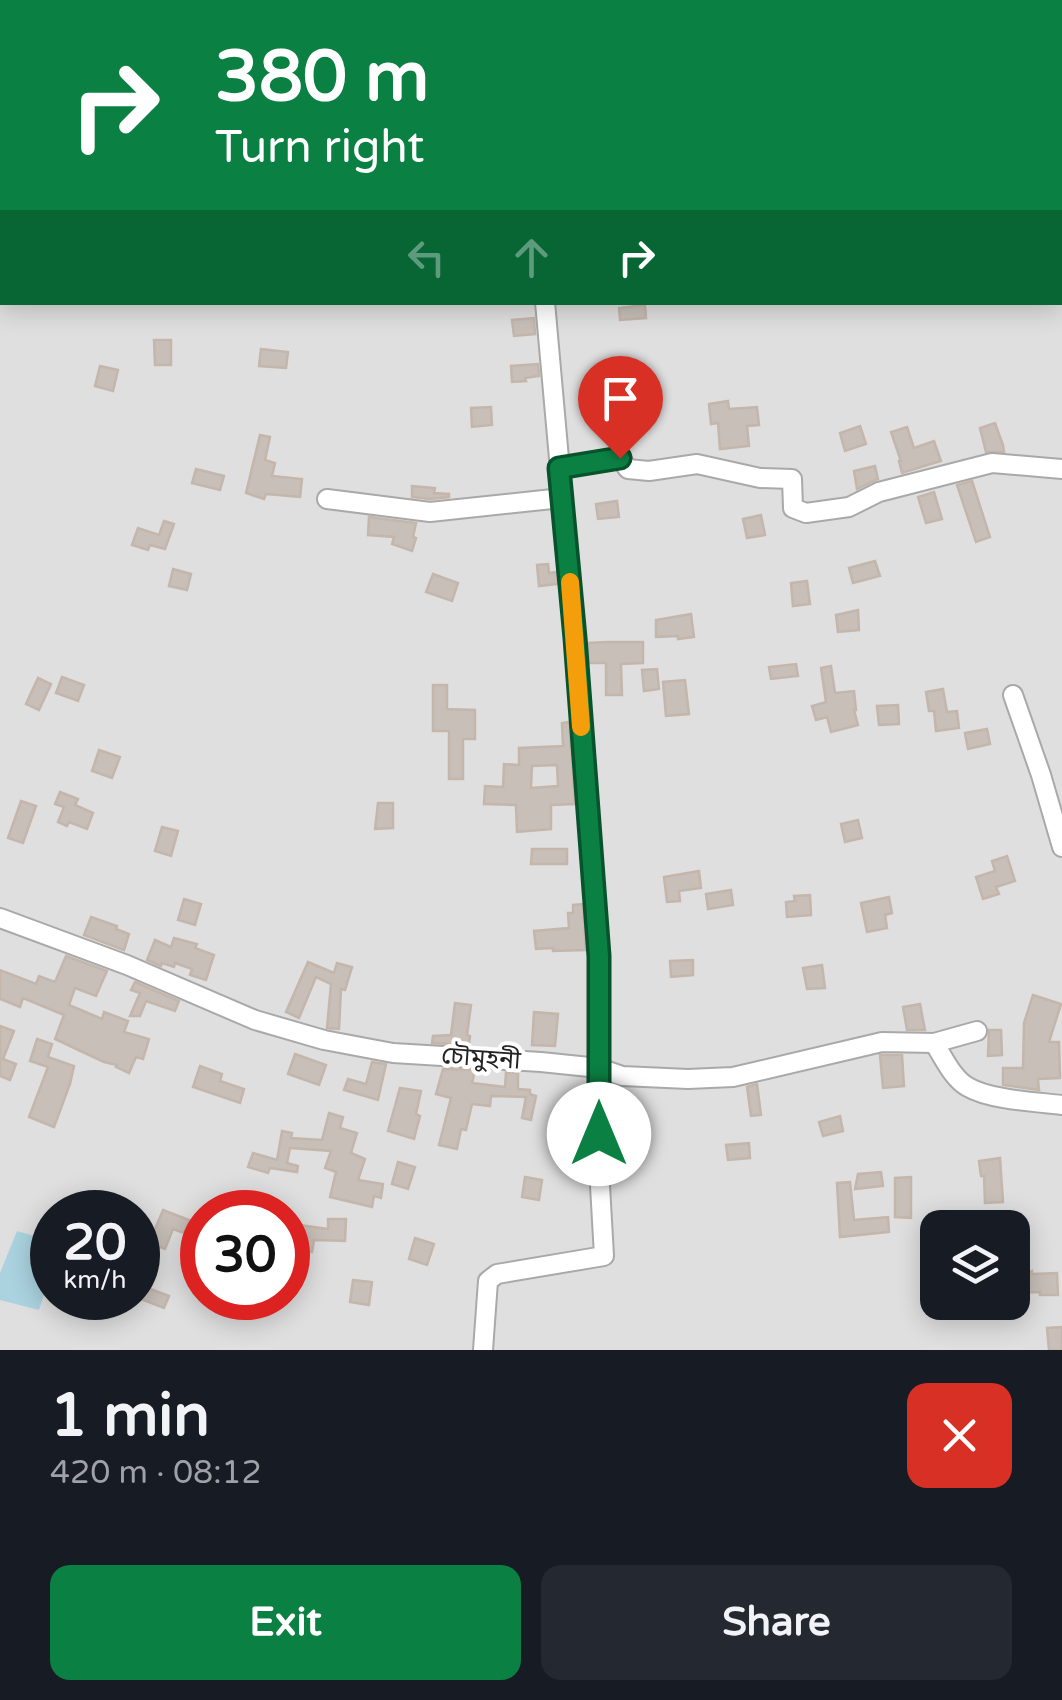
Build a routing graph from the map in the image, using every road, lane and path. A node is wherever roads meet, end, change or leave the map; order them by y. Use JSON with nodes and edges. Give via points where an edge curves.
{"nodes":[{"id":1,"x":544,"y":305,"type":"edge"},
{"id":2,"x":559,"y":468,"type":"junction"},
{"id":3,"x":1062,"y":468,"type":"edge"},
{"id":4,"x":562,"y":498,"type":"junction"},
{"id":5,"x":327,"y":499,"type":"dead end"},
{"id":6,"x":1013,"y":695,"type":"dead end"},
{"id":7,"x":1062,"y":846,"type":"edge"},
{"id":8,"x":0,"y":918,"type":"edge"},
{"id":9,"x":977,"y":1031,"type":"dead end"},
{"id":10,"x":934,"y":1044,"type":"junction"},
{"id":11,"x":599,"y":1068,"type":"junction"},
{"id":12,"x":1062,"y":1105,"type":"edge"},
{"id":13,"x":483,"y":1350,"type":"edge"}],
"edges":[{"from":1,"to":2,"type":"street"},
{"from":2,"to":3,"type":"street","via":[[620,458],[628,469],[649,472],[697,464],[792,479],[793,508],[806,514],[849,508],[879,492],[992,463]]},
{"from":2,"to":4,"type":"street"},
{"from":4,"to":5,"type":"street","via":[[430,512]]},
{"from":4,"to":11,"type":"street","via":[[599,956]]},
{"from":6,"to":7,"type":"street"},
{"from":8,"to":11,"type":"street","name":"চৌমুহনী","via":[[255,1020],[324,1040],[393,1053]]},
{"from":9,"to":10,"type":"street","name":"চৌমুহনী"},
{"from":10,"to":11,"type":"street","name":"চৌমুহনী","via":[[882,1042],[733,1077],[622,1076]]},
{"from":10,"to":12,"type":"street","via":[[968,1087]]},
{"from":11,"to":13,"type":"street","via":[[604,1256],[488,1280]]}]}
